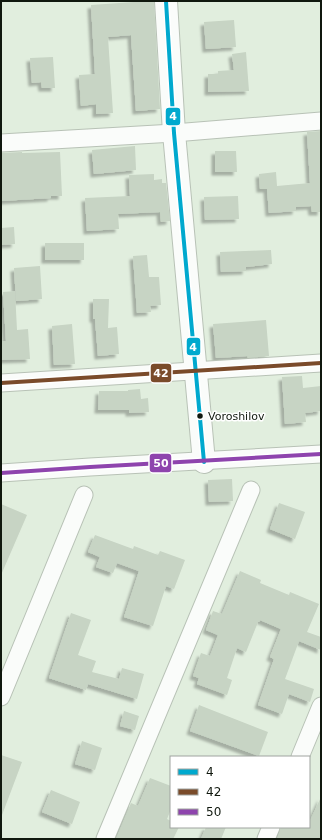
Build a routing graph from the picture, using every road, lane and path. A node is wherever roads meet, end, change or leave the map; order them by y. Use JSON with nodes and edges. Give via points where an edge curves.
{"nodes":[{"id":1,"x":166,"y":1,"type":"edge"},
{"id":2,"x":321,"y":121,"type":"edge"},
{"id":3,"x":174,"y":133,"type":"junction"},
{"id":4,"x":1,"y":143,"type":"edge"},
{"id":5,"x":321,"y":362,"type":"edge"},
{"id":6,"x":196,"y":370,"type":"junction"},
{"id":7,"x":1,"y":383,"type":"edge"},
{"id":8,"x":321,"y":454,"type":"edge"},
{"id":9,"x":204,"y":462,"type":"junction"},
{"id":10,"x":1,"y":473,"type":"edge"},
{"id":11,"x":251,"y":490,"type":"dead end"},
{"id":12,"x":84,"y":495,"type":"dead end"},
{"id":13,"x":1,"y":697,"type":"edge"},
{"id":14,"x":321,"y":706,"type":"edge"},
{"id":15,"x":300,"y":756,"type":"edge"},
{"id":16,"x":271,"y":828,"type":"edge"},
{"id":17,"x":105,"y":839,"type":"edge"},
{"id":18,"x":266,"y":839,"type":"edge"}],
"edges":[{"from":1,"to":3,"type":"street"},
{"from":2,"to":3,"type":"street"},
{"from":3,"to":4,"type":"street"},
{"from":3,"to":6,"type":"street"},
{"from":5,"to":6,"type":"street"},
{"from":6,"to":7,"type":"street"},
{"from":6,"to":9,"type":"street"},
{"from":8,"to":9,"type":"street"},
{"from":9,"to":10,"type":"street"},
{"from":11,"to":17,"type":"street"},
{"from":12,"to":13,"type":"street"},
{"from":14,"to":15,"type":"street"},
{"from":16,"to":18,"type":"street"}]}
